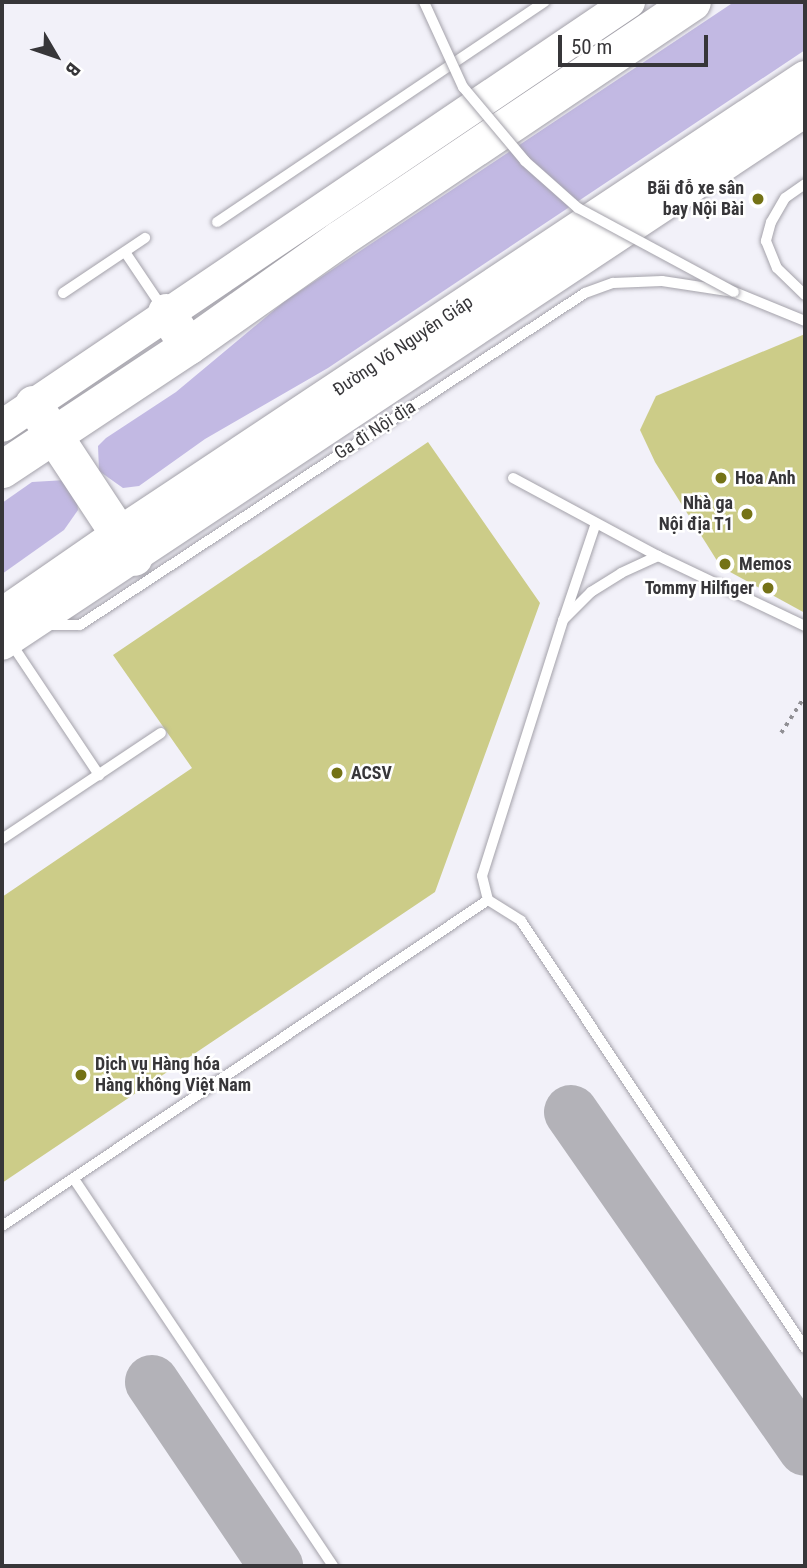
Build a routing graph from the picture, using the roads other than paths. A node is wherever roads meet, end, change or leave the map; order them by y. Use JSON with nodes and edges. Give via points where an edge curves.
{"nodes":[{"id":1,"x":424,"y":2,"type":"edge"},
{"id":2,"x":545,"y":2,"type":"edge"},
{"id":3,"x":629,"y":2,"type":"edge"},
{"id":4,"x":692,"y":2,"type":"edge"},
{"id":5,"x":805,"y":79,"type":"edge"},
{"id":6,"x":805,"y":111,"type":"edge"},
{"id":7,"x":805,"y":184,"type":"edge"},
{"id":8,"x":217,"y":222,"type":"dead end"},
{"id":9,"x":145,"y":238,"type":"dead end"},
{"id":10,"x":125,"y":252,"type":"junction"},
{"id":11,"x":734,"y":292,"type":"junction"},
{"id":12,"x":63,"y":293,"type":"dead end"},
{"id":13,"x":805,"y":295,"type":"edge"},
{"id":14,"x":166,"y":312,"type":"junction"},
{"id":15,"x":805,"y":321,"type":"edge"},
{"id":16,"x":188,"y":346,"type":"junction"},
{"id":17,"x":33,"y":404,"type":"junction"},
{"id":18,"x":309,"y":409,"type":"junction"},
{"id":19,"x":346,"y":416,"type":"junction"},
{"id":20,"x":2,"y":426,"type":"edge"},
{"id":21,"x":53,"y":435,"type":"junction"},
{"id":22,"x":3,"y":467,"type":"edge"},
{"id":23,"x":513,"y":478,"type":"dead end"},
{"id":24,"x":596,"y":523,"type":"junction"},
{"id":25,"x":126,"y":546,"type":"junction"},
{"id":26,"x":658,"y":556,"type":"junction"},
{"id":27,"x":563,"y":620,"type":"junction"},
{"id":28,"x":805,"y":626,"type":"edge"},
{"id":29,"x":9,"y":631,"type":"edge"},
{"id":30,"x":161,"y":733,"type":"dead end"},
{"id":31,"x":99,"y":775,"type":"junction"},
{"id":32,"x":2,"y":839,"type":"edge"},
{"id":33,"x":488,"y":900,"type":"junction"},
{"id":34,"x":74,"y":1179,"type":"junction"},
{"id":35,"x":2,"y":1226,"type":"edge"},
{"id":36,"x":805,"y":1348,"type":"edge"},
{"id":37,"x":333,"y":1566,"type":"edge"}],
"edges":[{"from":1,"to":11,"type":"lane","name":"Ga đi Nội địa","bridge":true,"via":[[463,87],[525,161],[578,208]]},
{"from":2,"to":8,"type":"lane"},
{"from":3,"to":14,"type":"main road"},
{"from":4,"to":16,"type":"highway"},
{"from":5,"to":18,"type":"highway","name":"Đường Võ Nguyên Giáp"},
{"from":6,"to":19,"type":"main road","name":"Đường Võ Nguyên Giáp"},
{"from":7,"to":13,"type":"lane","via":[[785,198],[766,241],[778,268]]},
{"from":9,"to":10,"type":"lane"},
{"from":10,"to":12,"type":"lane"},
{"from":10,"to":14,"type":"lane"},
{"from":11,"to":15,"type":"lane","name":"Ga đi Nội địa"},
{"from":11,"to":29,"type":"lane","name":"Ga đi Nội địa","via":[[638,280],[585,293],[80,625]]},
{"from":14,"to":16,"type":"highway"},
{"from":14,"to":17,"type":"main road"},
{"from":16,"to":21,"type":"highway"},
{"from":17,"to":20,"type":"main road"},
{"from":17,"to":21,"type":"highway"},
{"from":18,"to":19,"type":"main road"},
{"from":18,"to":25,"type":"highway","name":"Đường Võ Nguyên Giáp"},
{"from":19,"to":25,"type":"main road","name":"Đường Võ Nguyên Giáp"},
{"from":21,"to":22,"type":"highway"},
{"from":21,"to":25,"type":"highway"},
{"from":23,"to":24,"type":"lane"},
{"from":24,"to":26,"type":"lane"},
{"from":24,"to":27,"type":"lane"},
{"from":25,"to":29,"type":"highway","name":"Đường Võ Nguyên Giáp"},
{"from":26,"to":27,"type":"lane","via":[[592,592]]},
{"from":26,"to":28,"type":"lane"},
{"from":27,"to":33,"type":"lane","via":[[482,876]]},
{"from":29,"to":31,"type":"lane"},
{"from":30,"to":31,"type":"lane"},
{"from":31,"to":32,"type":"lane"},
{"from":33,"to":34,"type":"lane"},
{"from":33,"to":36,"type":"lane","via":[[521,921]]},
{"from":34,"to":35,"type":"lane"},
{"from":34,"to":37,"type":"lane"}]}
